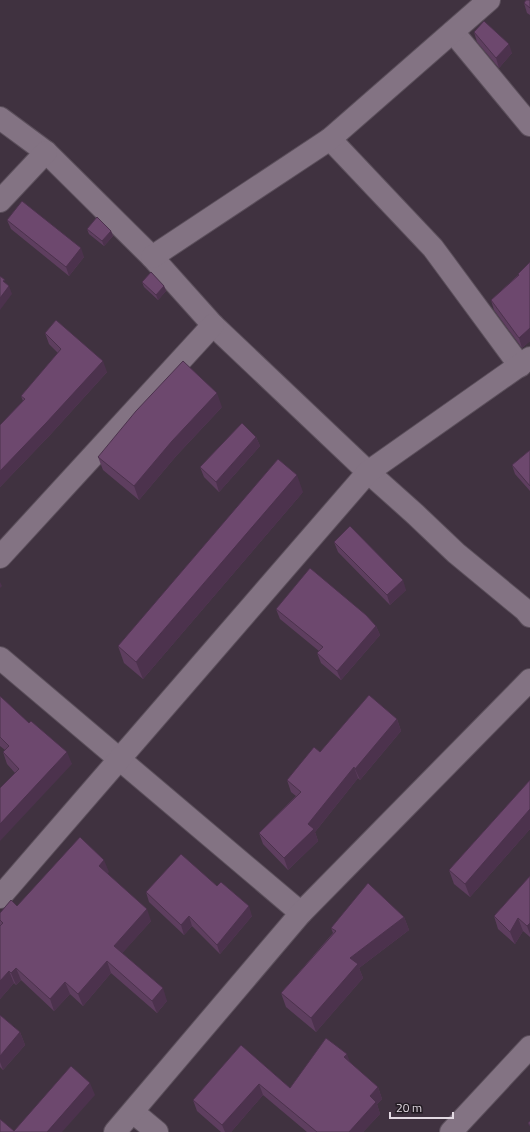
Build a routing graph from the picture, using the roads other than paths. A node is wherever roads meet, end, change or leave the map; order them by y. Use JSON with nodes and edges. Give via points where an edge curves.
{"nodes":[{"id":1,"x":489,"y":0,"type":"edge"},
{"id":2,"x":453,"y":32,"type":"junction"},
{"id":3,"x":0,"y":118,"type":"edge"},
{"id":4,"x":530,"y":124,"type":"edge"},
{"id":5,"x":330,"y":139,"type":"junction"},
{"id":6,"x":46,"y":152,"type":"junction"},
{"id":7,"x":0,"y":201,"type":"edge"},
{"id":8,"x":152,"y":257,"type":"junction"},
{"id":9,"x":212,"y":325,"type":"junction"},
{"id":10,"x":525,"y":362,"type":"edge"},
{"id":11,"x":368,"y":472,"type":"junction"},
{"id":12,"x":0,"y":557,"type":"edge"},
{"id":13,"x":528,"y":610,"type":"edge"},
{"id":14,"x":0,"y":658,"type":"edge"},
{"id":15,"x":530,"y":680,"type":"edge"},
{"id":16,"x":119,"y":759,"type":"junction"},
{"id":17,"x":0,"y":897,"type":"edge"},
{"id":18,"x":301,"y":913,"type":"junction"},
{"id":19,"x":530,"y":1047,"type":"edge"},
{"id":20,"x":133,"y":1112,"type":"junction"},
{"id":21,"x":115,"y":1132,"type":"edge"},
{"id":22,"x":157,"y":1132,"type":"edge"},
{"id":23,"x":451,"y":1132,"type":"edge"}],
"edges":[{"from":1,"to":2,"type":"street"},
{"from":2,"to":4,"type":"street"},
{"from":2,"to":5,"type":"street"},
{"from":3,"to":6,"type":"street"},
{"from":5,"to":8,"type":"street"},
{"from":5,"to":10,"type":"street","via":[[433,248]]},
{"from":6,"to":7,"type":"street"},
{"from":6,"to":8,"type":"street"},
{"from":8,"to":9,"type":"street"},
{"from":9,"to":11,"type":"street"},
{"from":9,"to":12,"type":"street"},
{"from":10,"to":11,"type":"street"},
{"from":11,"to":13,"type":"street","via":[[456,553]]},
{"from":11,"to":16,"type":"street"},
{"from":14,"to":16,"type":"street"},
{"from":15,"to":18,"type":"street"},
{"from":16,"to":17,"type":"street"},
{"from":16,"to":18,"type":"street"},
{"from":18,"to":20,"type":"street"},
{"from":19,"to":23,"type":"street"},
{"from":20,"to":21,"type":"street"},
{"from":20,"to":22,"type":"street"}]}
